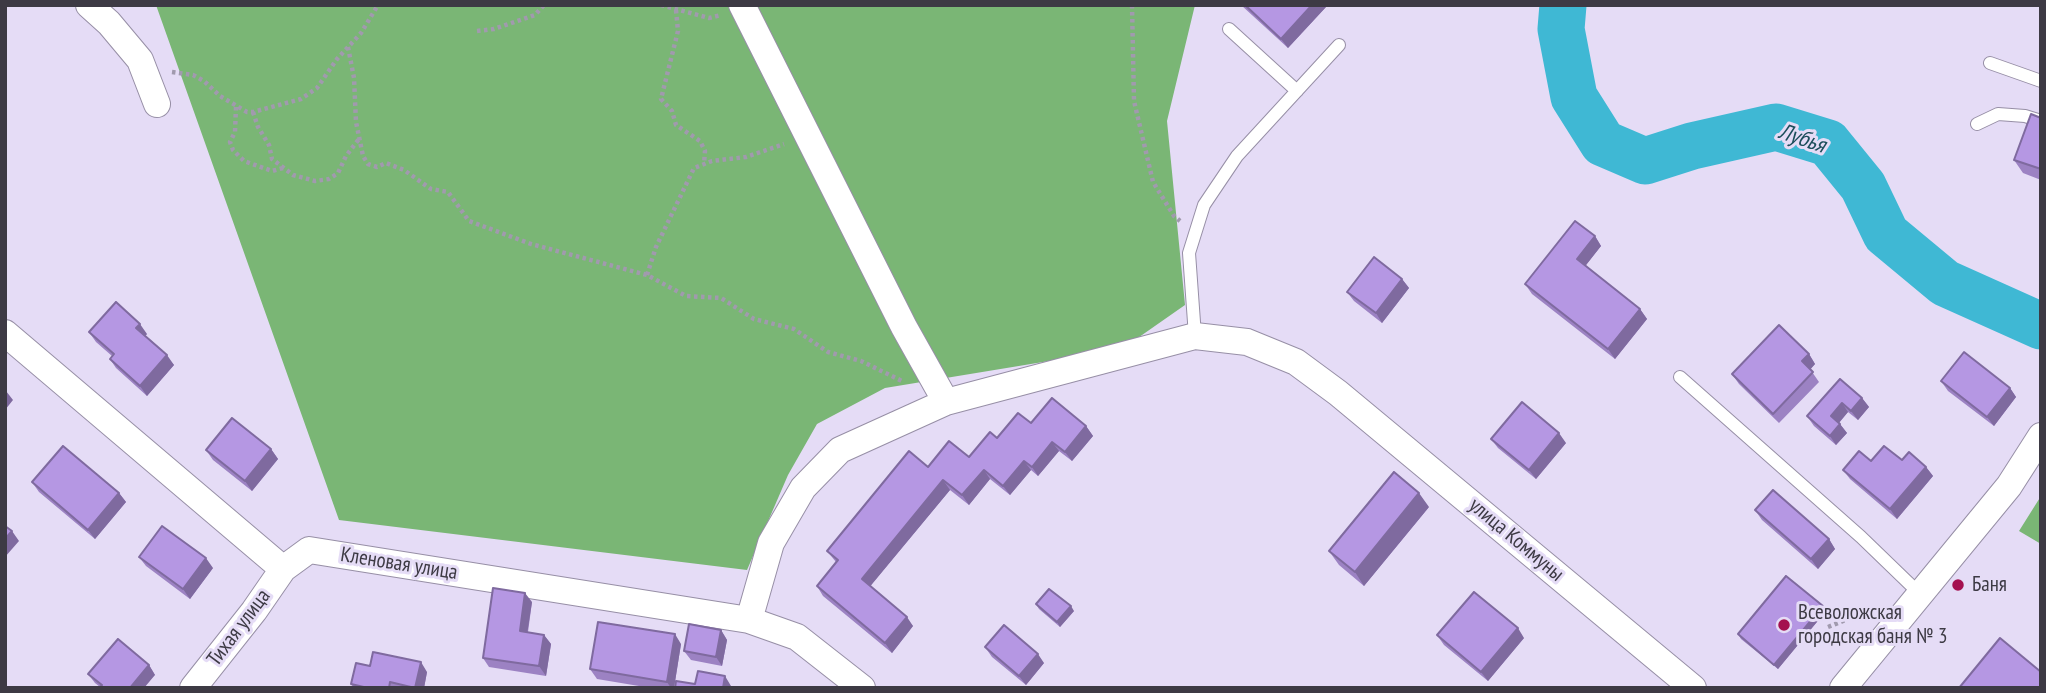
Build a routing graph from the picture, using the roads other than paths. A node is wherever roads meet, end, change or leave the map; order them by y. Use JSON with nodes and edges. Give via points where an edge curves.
{"nodes":[{"id":1,"x":89,"y":5,"type":"edge"},
{"id":2,"x":743,"y":7,"type":"edge"},
{"id":3,"x":1230,"y":29,"type":"dead end"},
{"id":4,"x":1339,"y":45,"type":"dead end"},
{"id":5,"x":1990,"y":63,"type":"dead end"},
{"id":6,"x":2041,"y":81,"type":"edge"},
{"id":7,"x":1297,"y":91,"type":"junction"},
{"id":8,"x":156,"y":104,"type":"dead end"},
{"id":9,"x":2041,"y":121,"type":"edge"},
{"id":10,"x":1977,"y":124,"type":"dead end"},
{"id":11,"x":5,"y":333,"type":"edge"},
{"id":12,"x":1195,"y":336,"type":"junction"},
{"id":13,"x":1680,"y":377,"type":"dead end"},
{"id":14,"x":946,"y":402,"type":"junction"},
{"id":15,"x":2041,"y":436,"type":"edge"},
{"id":16,"x":283,"y":569,"type":"junction"},
{"id":17,"x":1920,"y":594,"type":"junction"},
{"id":18,"x":749,"y":620,"type":"junction"},
{"id":19,"x":193,"y":688,"type":"edge"},
{"id":20,"x":862,"y":688,"type":"edge"},
{"id":21,"x":1693,"y":688,"type":"edge"},
{"id":22,"x":1843,"y":688,"type":"edge"}],
"edges":[{"from":1,"to":8,"type":"street","via":[[140,60]]},
{"from":2,"to":14,"type":"street"},
{"from":3,"to":7,"type":"lane"},
{"from":4,"to":7,"type":"lane"},
{"from":5,"to":6,"type":"lane"},
{"from":7,"to":12,"type":"lane","via":[[1237,156],[1204,205],[1189,253]]},
{"from":9,"to":10,"type":"lane","via":[[1998,114]]},
{"from":11,"to":16,"type":"street"},
{"from":12,"to":14,"type":"street"},
{"from":12,"to":21,"type":"street","name":"улица Коммуны","via":[[1247,342],[1296,362]]},
{"from":13,"to":17,"type":"lane"},
{"from":14,"to":18,"type":"street","via":[[840,450],[803,488],[771,542]]},
{"from":15,"to":17,"type":"street","via":[[2009,486]]},
{"from":16,"to":18,"type":"street","name":"Кленовая улица","via":[[309,550]]},
{"from":16,"to":19,"type":"street","name":"Тихая улица"},
{"from":17,"to":22,"type":"street"},
{"from":18,"to":20,"type":"street","name":"Кленовая улица","via":[[797,637]]}]}
